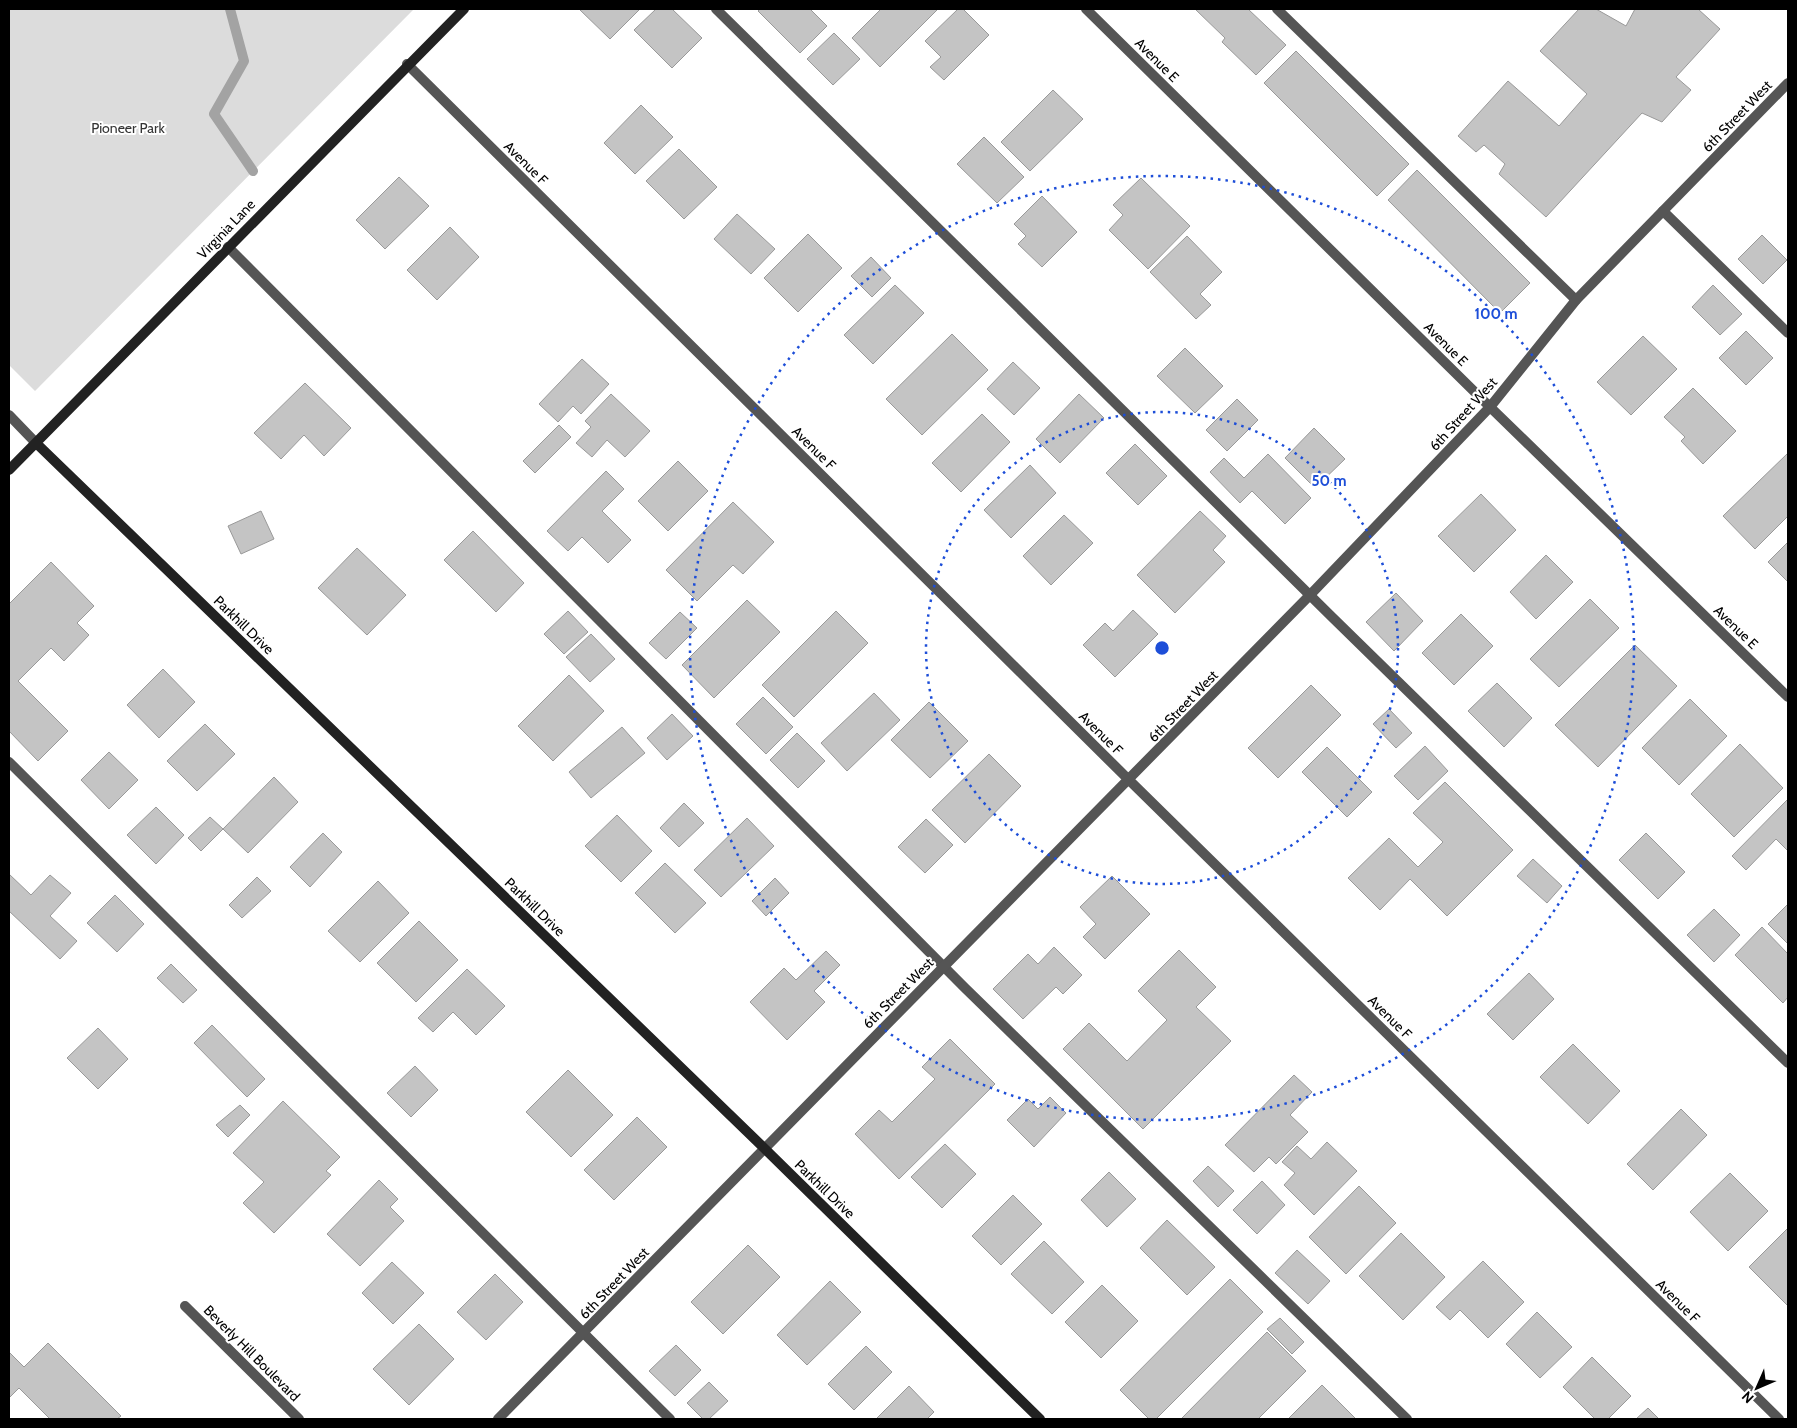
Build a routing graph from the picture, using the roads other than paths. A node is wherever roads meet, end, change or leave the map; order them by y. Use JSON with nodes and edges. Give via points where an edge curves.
{"nodes":[{"id":1,"x":464,"y":9,"type":"edge"},
{"id":2,"x":716,"y":9,"type":"edge"},
{"id":3,"x":1086,"y":9,"type":"edge"},
{"id":4,"x":1277,"y":9,"type":"edge"},
{"id":5,"x":407,"y":64,"type":"junction"},
{"id":6,"x":1788,"y":83,"type":"edge"},
{"id":7,"x":1663,"y":211,"type":"junction"},
{"id":8,"x":228,"y":247,"type":"junction"},
{"id":9,"x":1576,"y":300,"type":"junction"},
{"id":10,"x":1788,"y":333,"type":"edge"},
{"id":11,"x":1490,"y":407,"type":"junction"},
{"id":12,"x":9,"y":415,"type":"edge"},
{"id":13,"x":36,"y":442,"type":"junction"},
{"id":14,"x":9,"y":470,"type":"edge"},
{"id":15,"x":1310,"y":595,"type":"junction"},
{"id":16,"x":1788,"y":697,"type":"edge"},
{"id":17,"x":9,"y":762,"type":"edge"},
{"id":18,"x":1129,"y":780,"type":"junction"},
{"id":19,"x":943,"y":966,"type":"junction"},
{"id":20,"x":1788,"y":1062,"type":"edge"},
{"id":21,"x":764,"y":1148,"type":"junction"},
{"id":22,"x":185,"y":1306,"type":"dead end"},
{"id":23,"x":583,"y":1335,"type":"junction"},
{"id":24,"x":299,"y":1419,"type":"edge"},
{"id":25,"x":498,"y":1419,"type":"edge"},
{"id":26,"x":670,"y":1419,"type":"edge"},
{"id":27,"x":1040,"y":1419,"type":"edge"},
{"id":28,"x":1407,"y":1419,"type":"edge"},
{"id":29,"x":1779,"y":1419,"type":"edge"}],
"edges":[{"from":1,"to":5,"type":"street","name":"Virginia Lane"},
{"from":2,"to":15,"type":"street"},
{"from":3,"to":11,"type":"street","name":"Avenue E"},
{"from":4,"to":9,"type":"street"},
{"from":5,"to":8,"type":"street","name":"Virginia Lane"},
{"from":5,"to":18,"type":"street","name":"Avenue F"},
{"from":6,"to":7,"type":"street","name":"6th Street West"},
{"from":7,"to":9,"type":"street","name":"6th Street West"},
{"from":7,"to":10,"type":"street"},
{"from":8,"to":13,"type":"street","name":"Virginia Lane"},
{"from":8,"to":19,"type":"street"},
{"from":9,"to":11,"type":"street","name":"6th Street West"},
{"from":11,"to":15,"type":"street","name":"6th Street West"},
{"from":11,"to":16,"type":"street","name":"Avenue E"},
{"from":12,"to":13,"type":"street","name":"Parkhill Drive"},
{"from":13,"to":14,"type":"street","name":"Virginia Lane"},
{"from":13,"to":21,"type":"street","name":"Parkhill Drive"},
{"from":15,"to":18,"type":"street","name":"6th Street West"},
{"from":15,"to":20,"type":"street"},
{"from":17,"to":23,"type":"street"},
{"from":18,"to":19,"type":"street","name":"6th Street West"},
{"from":18,"to":29,"type":"street","name":"Avenue F"},
{"from":19,"to":21,"type":"street","name":"6th Street West"},
{"from":19,"to":28,"type":"street"},
{"from":21,"to":23,"type":"street","name":"6th Street West"},
{"from":21,"to":27,"type":"street","name":"Parkhill Drive"},
{"from":22,"to":24,"type":"street","name":"Beverly Hill Boulevard"},
{"from":23,"to":25,"type":"street","name":"6th Street West"},
{"from":23,"to":26,"type":"street"}]}
